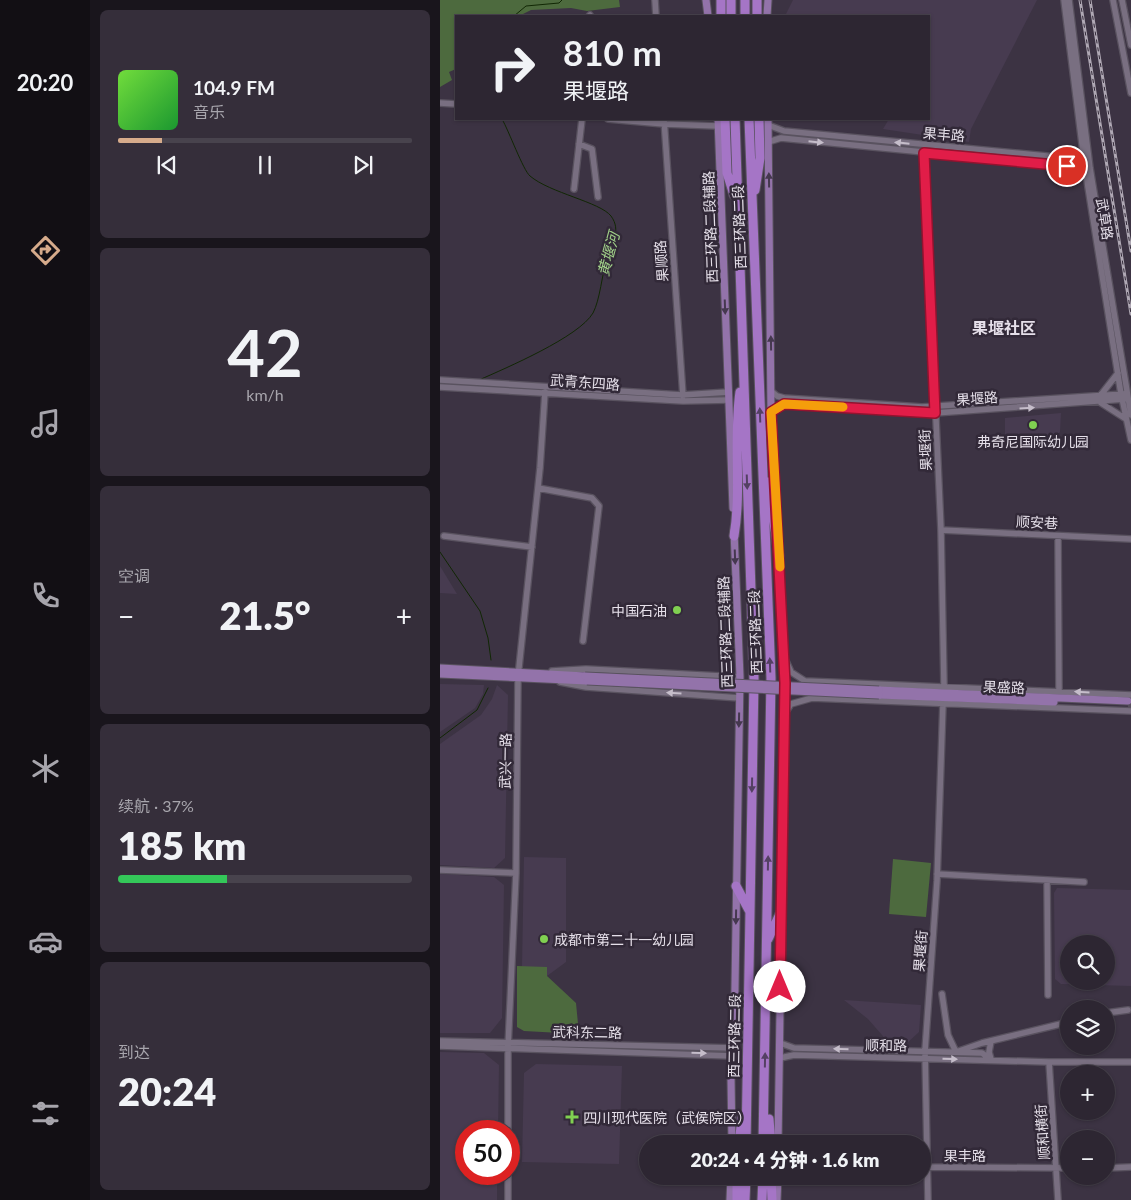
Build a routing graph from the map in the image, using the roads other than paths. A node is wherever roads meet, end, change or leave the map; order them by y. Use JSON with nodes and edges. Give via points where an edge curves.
{"nodes":[{"id":1,"x":655,"y":0,"type":"edge"},
{"id":2,"x":706,"y":0,"type":"edge"},
{"id":3,"x":721,"y":0,"type":"edge"},
{"id":4,"x":731,"y":0,"type":"edge"},
{"id":5,"x":744,"y":0,"type":"edge"},
{"id":6,"x":758,"y":0,"type":"edge"},
{"id":7,"x":768,"y":0,"type":"edge"},
{"id":8,"x":1064,"y":0,"type":"edge"},
{"id":9,"x":1068,"y":0,"type":"edge"},
{"id":10,"x":1113,"y":0,"type":"edge"},
{"id":11,"x":1122,"y":0,"type":"edge"},
{"id":12,"x":656,"y":15,"type":"edge"},
{"id":13,"x":708,"y":15,"type":"edge"},
{"id":14,"x":721,"y":15,"type":"edge"},
{"id":15,"x":731,"y":15,"type":"edge"},
{"id":16,"x":745,"y":15,"type":"edge"},
{"id":17,"x":757,"y":15,"type":"edge"},
{"id":18,"x":767,"y":15,"type":"edge"},
{"id":19,"x":1131,"y":45,"type":"edge"},
{"id":20,"x":1131,"y":93,"type":"edge"},
{"id":21,"x":440,"y":103,"type":"edge"},
{"id":22,"x":455,"y":104,"type":"edge"},
{"id":23,"x":582,"y":120,"type":"edge"},
{"id":24,"x":636,"y":120,"type":"edge"},
{"id":25,"x":725,"y":120,"type":"edge"},
{"id":26,"x":735,"y":120,"type":"edge"},
{"id":27,"x":749,"y":120,"type":"edge"},
{"id":28,"x":664,"y":121,"type":"edge"},
{"id":29,"x":718,"y":122,"type":"edge"},
{"id":30,"x":765,"y":124,"type":"edge"},
{"id":31,"x":768,"y":142,"type":"junction"},
{"id":32,"x":579,"y":144,"type":"junction"},
{"id":33,"x":924,"y":153,"type":"junction"},
{"id":34,"x":1087,"y":160,"type":"junction"},
{"id":35,"x":1087,"y":168,"type":"junction"},
{"id":36,"x":574,"y":189,"type":"dead end"},
{"id":37,"x":598,"y":197,"type":"dead end"},
{"id":38,"x":738,"y":206,"type":"junction"},
{"id":39,"x":752,"y":207,"type":"junction"},
{"id":40,"x":744,"y":372,"type":"junction"},
{"id":41,"x":1118,"y":373,"type":"junction"},
{"id":42,"x":440,"y":380,"type":"edge"},
{"id":43,"x":440,"y":387,"type":"edge"},
{"id":44,"x":771,"y":391,"type":"junction"},
{"id":45,"x":546,"y":392,"type":"junction"},
{"id":46,"x":729,"y":396,"type":"junction"},
{"id":47,"x":1124,"y":397,"type":"junction"},
{"id":48,"x":683,"y":398,"type":"junction"},
{"id":49,"x":1099,"y":399,"type":"junction"},
{"id":50,"x":935,"y":410,"type":"junction"},
{"id":51,"x":771,"y":412,"type":"junction"},
{"id":52,"x":1129,"y":417,"type":"edge"},
{"id":53,"x":761,"y":438,"type":"junction"},
{"id":54,"x":1131,"y":440,"type":"edge"},
{"id":55,"x":538,"y":488,"type":"junction"},
{"id":56,"x":942,"y":530,"type":"junction"},
{"id":57,"x":444,"y":536,"type":"dead end"},
{"id":58,"x":734,"y":536,"type":"junction"},
{"id":59,"x":1058,"y":536,"type":"junction"},
{"id":60,"x":1131,"y":540,"type":"edge"},
{"id":61,"x":532,"y":548,"type":"junction"},
{"id":62,"x":779,"y":556,"type":"junction"},
{"id":63,"x":583,"y":641,"type":"dead end"},
{"id":64,"x":784,"y":657,"type":"junction"},
{"id":65,"x":440,"y":668,"type":"edge"},
{"id":66,"x":542,"y":672,"type":"junction"},
{"id":67,"x":440,"y":674,"type":"edge"},
{"id":68,"x":519,"y":674,"type":"junction"},
{"id":69,"x":740,"y":677,"type":"junction"},
{"id":70,"x":586,"y":678,"type":"junction"},
{"id":71,"x":546,"y":680,"type":"junction"},
{"id":72,"x":944,"y":686,"type":"junction"},
{"id":73,"x":967,"y":687,"type":"junction"},
{"id":74,"x":1021,"y":689,"type":"junction"},
{"id":75,"x":1059,"y":691,"type":"junction"},
{"id":76,"x":999,"y":697,"type":"junction"},
{"id":77,"x":740,"y":698,"type":"junction"},
{"id":78,"x":943,"y":703,"type":"junction"},
{"id":79,"x":1129,"y":703,"type":"edge"},
{"id":80,"x":965,"y":704,"type":"junction"},
{"id":81,"x":1018,"y":706,"type":"junction"},
{"id":82,"x":785,"y":713,"type":"junction"},
{"id":83,"x":440,"y":870,"type":"edge"},
{"id":84,"x":516,"y":873,"type":"junction"},
{"id":85,"x":937,"y":874,"type":"junction"},
{"id":86,"x":1047,"y":880,"type":"junction"},
{"id":87,"x":1084,"y":882,"type":"dead end"},
{"id":88,"x":736,"y":886,"type":"junction"},
{"id":89,"x":750,"y":912,"type":"junction"},
{"id":90,"x":781,"y":912,"type":"junction"},
{"id":91,"x":767,"y":941,"type":"junction"},
{"id":92,"x":942,"y":994,"type":"dead end"},
{"id":93,"x":1048,"y":996,"type":"dead end"},
{"id":94,"x":1128,"y":1010,"type":"dead end"},
{"id":95,"x":1115,"y":1012,"type":"edge"},
{"id":96,"x":1060,"y":1024,"type":"edge"},
{"id":97,"x":440,"y":1041,"type":"edge"},
{"id":98,"x":991,"y":1041,"type":"junction"},
{"id":99,"x":780,"y":1043,"type":"junction"},
{"id":100,"x":982,"y":1043,"type":"junction"},
{"id":101,"x":508,"y":1045,"type":"junction"},
{"id":102,"x":440,"y":1046,"type":"edge"},
{"id":103,"x":734,"y":1048,"type":"junction"},
{"id":104,"x":925,"y":1051,"type":"junction"},
{"id":105,"x":956,"y":1052,"type":"junction"},
{"id":106,"x":982,"y":1053,"type":"junction"},
{"id":107,"x":733,"y":1056,"type":"junction"},
{"id":108,"x":780,"y":1058,"type":"junction"},
{"id":109,"x":925,"y":1058,"type":"junction"},
{"id":110,"x":985,"y":1060,"type":"junction"},
{"id":111,"x":992,"y":1060,"type":"junction"},
{"id":112,"x":1131,"y":1061,"type":"edge"},
{"id":113,"x":1050,"y":1062,"type":"junction"},
{"id":114,"x":748,"y":1078,"type":"junction"},
{"id":115,"x":765,"y":1078,"type":"junction"},
{"id":116,"x":508,"y":1120,"type":"edge"},
{"id":117,"x":732,"y":1135,"type":"edge"},
{"id":118,"x":740,"y":1135,"type":"edge"},
{"id":119,"x":746,"y":1135,"type":"edge"},
{"id":120,"x":763,"y":1135,"type":"edge"},
{"id":121,"x":770,"y":1135,"type":"edge"},
{"id":122,"x":778,"y":1135,"type":"edge"},
{"id":123,"x":927,"y":1135,"type":"edge"},
{"id":124,"x":931,"y":1167,"type":"edge"},
{"id":125,"x":1131,"y":1167,"type":"edge"},
{"id":126,"x":1057,"y":1168,"type":"junction"},
{"id":127,"x":1115,"y":1168,"type":"edge"},
{"id":128,"x":508,"y":1185,"type":"edge"},
{"id":129,"x":731,"y":1185,"type":"edge"},
{"id":130,"x":737,"y":1185,"type":"edge"},
{"id":131,"x":746,"y":1185,"type":"edge"},
{"id":132,"x":763,"y":1185,"type":"edge"},
{"id":133,"x":771,"y":1185,"type":"edge"},
{"id":134,"x":778,"y":1185,"type":"edge"},
{"id":135,"x":928,"y":1185,"type":"edge"},
{"id":136,"x":508,"y":1200,"type":"edge"},
{"id":137,"x":730,"y":1200,"type":"edge"},
{"id":138,"x":736,"y":1200,"type":"edge"},
{"id":139,"x":745,"y":1200,"type":"edge"},
{"id":140,"x":762,"y":1200,"type":"edge"},
{"id":141,"x":772,"y":1200,"type":"edge"},
{"id":142,"x":777,"y":1200,"type":"edge"},
{"id":143,"x":928,"y":1200,"type":"edge"},
{"id":144,"x":1058,"y":1200,"type":"edge"}],
"edges":[{"from":1,"to":12,"type":"street"},
{"from":2,"to":13,"type":"main road"},
{"from":3,"to":14,"type":"highway"},
{"from":4,"to":15,"type":"highway"},
{"from":5,"to":16,"type":"highway"},
{"from":6,"to":17,"type":"highway"},
{"from":7,"to":18,"type":"main road"},
{"from":8,"to":34,"type":"street","name":"武草路"},
{"from":9,"to":34,"type":"street","name":"武草路"},
{"from":10,"to":20,"type":"street"},
{"from":11,"to":19,"type":"street"},
{"from":21,"to":22,"type":"street"},
{"from":23,"to":32,"type":"street"},
{"from":24,"to":28,"type":"street"},
{"from":25,"to":38,"type":"highway","via":[[727,173]]},
{"from":26,"to":38,"type":"highway","name":"西三环路二段"},
{"from":27,"to":39,"type":"highway","name":"西三环路二段"},
{"from":28,"to":29,"type":"street"},
{"from":28,"to":48,"type":"street","name":"果顺路"},
{"from":29,"to":46,"type":"main road","name":"西三环路二段辅路","one_way":true},
{"from":30,"to":31,"type":"main road"},
{"from":34,"to":30,"type":"street","name":"果丰路","one_way":true,"via":[[784,131]]},
{"from":30,"to":39,"type":"highway"},
{"from":31,"to":33,"type":"street","name":"果丰路","one_way":true,"via":[[781,138]]},
{"from":44,"to":31,"type":"main road","one_way":true},
{"from":32,"to":36,"type":"street"},
{"from":32,"to":37,"type":"street","via":[[592,150]]},
{"from":33,"to":35,"type":"street","name":"果丰路"},
{"from":33,"to":50,"type":"street","name":"果堰街"},
{"from":34,"to":35,"type":"street","name":"武草路"},
{"from":35,"to":41,"type":"street","name":"武草路"},
{"from":35,"to":47,"type":"street","name":"武草路"},
{"from":38,"to":40,"type":"highway","name":"西三环路二段"},
{"from":53,"to":39,"type":"highway","name":"西三环路二段","one_way":true},
{"from":40,"to":58,"type":"highway","via":[[737,413],[739,507]]},
{"from":40,"to":89,"type":"highway","name":"西三环路二段","one_way":true,"via":[[754,679]]},
{"from":41,"to":47,"type":"street","name":"武草路"},
{"from":41,"to":49,"type":"street"},
{"from":42,"to":48,"type":"street","name":"武青东四路"},
{"from":43,"to":45,"type":"street","name":"武青东四路"},
{"from":44,"to":50,"type":"street","name":"果堰路","via":[[784,398]]},
{"from":44,"to":51,"type":"main road"},
{"from":45,"to":48,"type":"street","name":"武青东四路"},
{"from":45,"to":55,"type":"street","name":"武兴一路"},
{"from":46,"to":48,"type":"street","name":"武青东四路"},
{"from":46,"to":58,"type":"main road","name":"西三环路二段辅路"},
{"from":47,"to":49,"type":"street","name":"果堰路"},
{"from":47,"to":52,"type":"street","name":"武草路"},
{"from":49,"to":50,"type":"street","name":"果堰路"},
{"from":49,"to":52,"type":"street"},
{"from":50,"to":51,"type":"street","name":"果堰路","via":[[784,404]]},
{"from":50,"to":56,"type":"street","name":"果堰街"},
{"from":51,"to":62,"type":"main road"},
{"from":52,"to":54,"type":"street","name":"武草路"},
{"from":53,"to":62,"type":"highway"},
{"from":91,"to":53,"type":"highway","name":"西三环路二段","one_way":true,"via":[[771,678]]},
{"from":55,"to":61,"type":"street","name":"武兴一路"},
{"from":55,"to":63,"type":"street","via":[[592,498],[599,506]]},
{"from":56,"to":59,"type":"street","name":"顺安巷"},
{"from":56,"to":72,"type":"street","name":"果堰街"},
{"from":57,"to":61,"type":"street"},
{"from":58,"to":69,"type":"main road","name":"西三环路二段辅路","one_way":true},
{"from":59,"to":60,"type":"street","name":"顺安巷"},
{"from":59,"to":75,"type":"street"},
{"from":61,"to":68,"type":"street","name":"武兴一路"},
{"from":62,"to":64,"type":"main road"},
{"from":64,"to":72,"type":"street","via":[[791,672],[805,681]]},
{"from":64,"to":82,"type":"main road"},
{"from":65,"to":68,"type":"main road"},
{"from":66,"to":68,"type":"main road"},
{"from":66,"to":69,"type":"street","via":[[586,669]]},
{"from":66,"to":70,"type":"main road"},
{"from":67,"to":68,"type":"main road"},
{"from":68,"to":71,"type":"main road"},
{"from":68,"to":84,"type":"street","name":"武兴一路"},
{"from":69,"to":77,"type":"main road","name":"西三环路二段辅路"},
{"from":70,"to":71,"type":"main road"},
{"from":70,"to":76,"type":"main road","name":"果盛路","bridge":true},
{"from":77,"to":71,"type":"street","one_way":true},
{"from":72,"to":73,"type":"street"},
{"from":73,"to":74,"type":"street"},
{"from":73,"to":76,"type":"street"},
{"from":74,"to":75,"type":"street"},
{"from":74,"to":76,"type":"street"},
{"from":79,"to":75,"type":"street","one_way":true},
{"from":76,"to":79,"type":"main road","name":"果盛路"},
{"from":76,"to":80,"type":"street"},
{"from":76,"to":81,"type":"street"},
{"from":77,"to":88,"type":"main road","name":"西三环路二段辅路","one_way":true},
{"from":78,"to":80,"type":"street"},
{"from":78,"to":82,"type":"street","via":[[812,698],[790,704]]},
{"from":78,"to":85,"type":"street","name":"果堰街"},
{"from":79,"to":81,"type":"street"},
{"from":80,"to":81,"type":"street"},
{"from":82,"to":90,"type":"main road"},
{"from":83,"to":84,"type":"street"},
{"from":84,"to":101,"type":"street","name":"武兴一路"},
{"from":85,"to":86,"type":"street"},
{"from":85,"to":104,"type":"street","name":"果堰街"},
{"from":86,"to":87,"type":"street"},
{"from":86,"to":93,"type":"street"},
{"from":88,"to":89,"type":"highway"},
{"from":88,"to":103,"type":"main road","name":"西三环路二段辅路","one_way":true},
{"from":89,"to":114,"type":"highway","name":"西三环路二段"},
{"from":90,"to":91,"type":"highway"},
{"from":90,"to":99,"type":"main road"},
{"from":115,"to":91,"type":"highway","name":"西三环路二段","one_way":true},
{"from":92,"to":105,"type":"street","via":[[948,1035]]},
{"from":94,"to":95,"type":"street"},
{"from":96,"to":98,"type":"street","name":"顺和路"},
{"from":97,"to":101,"type":"street","name":"武科东二路"},
{"from":98,"to":100,"type":"street","name":"顺和路"},
{"from":98,"to":111,"type":"street","via":[[989,1052]]},
{"from":104,"to":99,"type":"street","name":"顺和路","one_way":true,"via":[[794,1048]]},
{"from":99,"to":108,"type":"main road"},
{"from":100,"to":105,"type":"street","name":"顺和路"},
{"from":100,"to":106,"type":"street"},
{"from":101,"to":102,"type":"street","name":"武科东二路"},
{"from":101,"to":103,"type":"street","name":"武科东二路"},
{"from":101,"to":107,"type":"street","name":"武科东二路","one_way":true},
{"from":101,"to":116,"type":"street","name":"武兴一路"},
{"from":103,"to":107,"type":"main road","name":"西三环路二段辅路"},
{"from":104,"to":105,"type":"street","name":"顺和路"},
{"from":104,"to":109,"type":"street","name":"果堰街"},
{"from":105,"to":106,"type":"street","name":"顺和路"},
{"from":106,"to":110,"type":"street"},
{"from":106,"to":111,"type":"street"},
{"from":107,"to":117,"type":"main road","name":"西三环路二段辅路"},
{"from":108,"to":109,"type":"street","name":"顺和路","via":[[788,1055]]},
{"from":108,"to":122,"type":"main road"},
{"from":109,"to":110,"type":"street","name":"顺和路","one_way":true},
{"from":109,"to":123,"type":"street","name":"果堰街"},
{"from":110,"to":111,"type":"street","name":"顺和路"},
{"from":111,"to":113,"type":"street","name":"顺和路"},
{"from":112,"to":113,"type":"street","name":"顺和路"},
{"from":113,"to":126,"type":"street","name":"顺和横街"},
{"from":114,"to":118,"type":"highway"},
{"from":114,"to":119,"type":"highway","name":"西三环路二段"},
{"from":115,"to":120,"type":"highway","name":"西三环路二段"},
{"from":115,"to":121,"type":"highway"},
{"from":124,"to":126,"type":"street","name":"果丰路"},
{"from":125,"to":127,"type":"street"},
{"from":126,"to":144,"type":"street","name":"顺和横街"},
{"from":128,"to":136,"type":"street"},
{"from":129,"to":137,"type":"main road"},
{"from":130,"to":138,"type":"highway"},
{"from":131,"to":139,"type":"highway"},
{"from":132,"to":140,"type":"highway"},
{"from":133,"to":141,"type":"highway"},
{"from":134,"to":142,"type":"main road"},
{"from":135,"to":143,"type":"street","name":"果堰街"}]}
